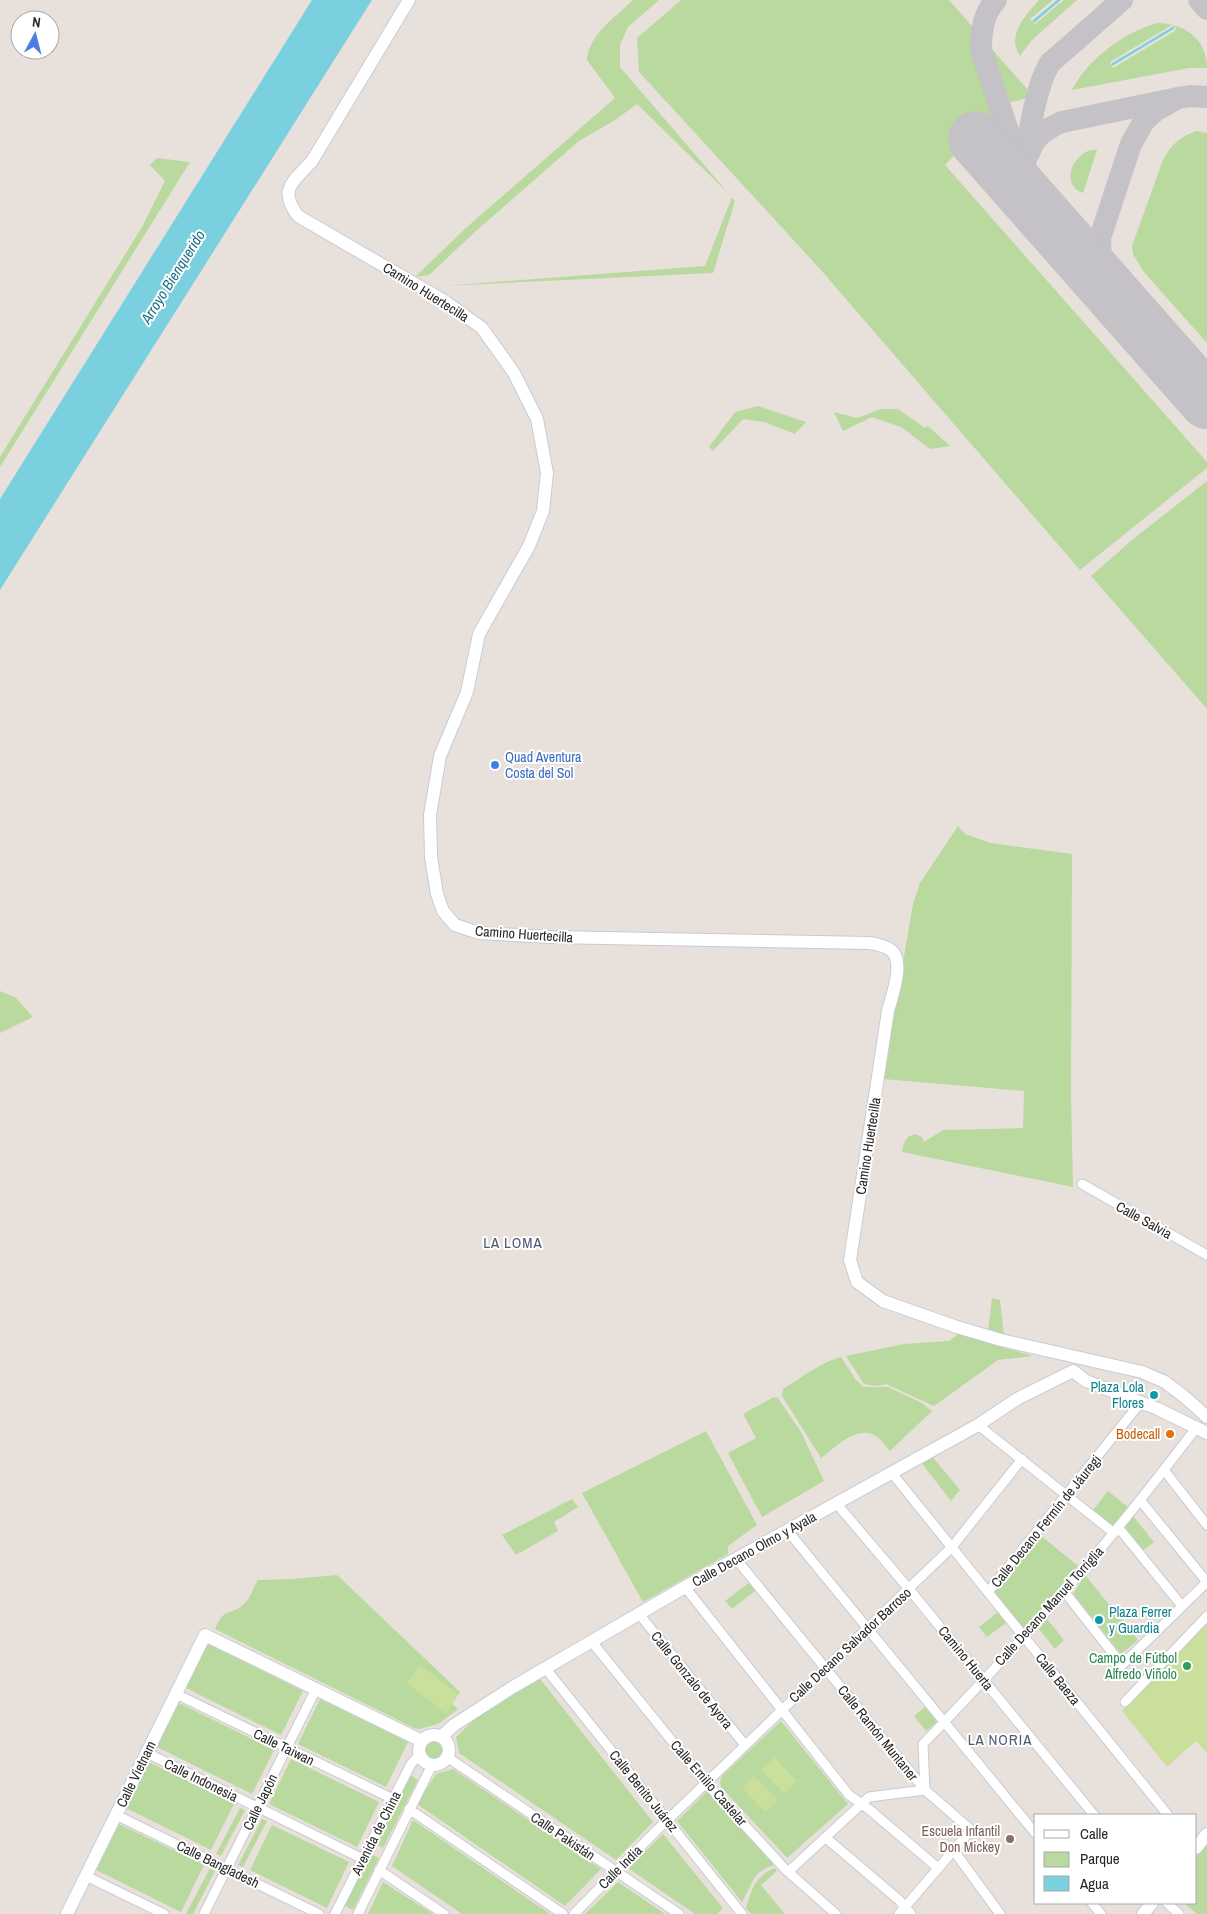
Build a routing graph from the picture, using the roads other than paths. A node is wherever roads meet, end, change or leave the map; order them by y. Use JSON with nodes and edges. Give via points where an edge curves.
{"nodes":[{"id":1,"x":409,"y":0,"type":"edge"},
{"id":2,"x":1082,"y":1184,"type":"dead end"},
{"id":3,"x":1207,"y":1255,"type":"edge"},
{"id":4,"x":1078,"y":1357,"type":"junction"},
{"id":5,"x":1073,"y":1371,"type":"junction"},
{"id":6,"x":1141,"y":1402,"type":"junction"},
{"id":7,"x":1206,"y":1414,"type":"edge"},
{"id":8,"x":978,"y":1425,"type":"junction"},
{"id":9,"x":1202,"y":1430,"type":"edge"},
{"id":10,"x":1022,"y":1459,"type":"junction"},
{"id":11,"x":1164,"y":1470,"type":"junction"},
{"id":12,"x":891,"y":1472,"type":"junction"},
{"id":13,"x":1066,"y":1496,"type":"junction"},
{"id":14,"x":1140,"y":1500,"type":"junction"},
{"id":15,"x":836,"y":1503,"type":"junction"},
{"id":16,"x":1207,"y":1525,"type":"edge"},
{"id":17,"x":787,"y":1530,"type":"junction"},
{"id":18,"x":1116,"y":1530,"type":"junction"},
{"id":19,"x":952,"y":1547,"type":"junction"},
{"id":20,"x":736,"y":1558,"type":"junction"},
{"id":21,"x":1207,"y":1582,"type":"edge"},
{"id":22,"x":685,"y":1587,"type":"junction"},
{"id":23,"x":909,"y":1589,"type":"junction"},
{"id":24,"x":1064,"y":1591,"type":"junction"},
{"id":25,"x":988,"y":1592,"type":"junction"},
{"id":26,"x":1182,"y":1606,"type":"junction"},
{"id":27,"x":639,"y":1614,"type":"junction"},
{"id":28,"x":1207,"y":1616,"type":"edge"},
{"id":29,"x":867,"y":1629,"type":"junction"},
{"id":30,"x":1024,"y":1636,"type":"junction"},
{"id":31,"x":592,"y":1642,"type":"junction"},
{"id":32,"x":546,"y":1669,"type":"junction"},
{"id":33,"x":826,"y":1669,"type":"junction"},
{"id":34,"x":984,"y":1680,"type":"junction"},
{"id":35,"x":316,"y":1689,"type":"junction"},
{"id":36,"x":176,"y":1694,"type":"junction"},
{"id":37,"x":1125,"y":1702,"type":"dead end"},
{"id":38,"x":783,"y":1709,"type":"junction"},
{"id":39,"x":944,"y":1722,"type":"junction"},
{"id":40,"x":441,"y":1737,"type":"junction"},
{"id":41,"x":422,"y":1741,"type":"junction"},
{"id":42,"x":745,"y":1746,"type":"junction"},
{"id":43,"x":287,"y":1748,"type":"junction"},
{"id":44,"x":147,"y":1753,"type":"junction"},
{"id":45,"x":419,"y":1755,"type":"junction"},
{"id":46,"x":447,"y":1757,"type":"junction"},
{"id":47,"x":432,"y":1765,"type":"junction"},
{"id":48,"x":706,"y":1783,"type":"junction"},
{"id":49,"x":925,"y":1790,"type":"junction"},
{"id":50,"x":393,"y":1799,"type":"junction"},
{"id":51,"x":862,"y":1804,"type":"junction"},
{"id":52,"x":257,"y":1807,"type":"junction"},
{"id":53,"x":410,"y":1809,"type":"junction"},
{"id":54,"x":1093,"y":1814,"type":"edge"},
{"id":55,"x":1167,"y":1814,"type":"edge"},
{"id":56,"x":116,"y":1815,"type":"junction"},
{"id":57,"x":667,"y":1821,"type":"junction"},
{"id":58,"x":1034,"y":1832,"type":"edge"},
{"id":59,"x":1207,"y":1834,"type":"edge"},
{"id":60,"x":826,"y":1838,"type":"junction"},
{"id":61,"x":1197,"y":1847,"type":"edge"},
{"id":62,"x":954,"y":1850,"type":"junction"},
{"id":63,"x":363,"y":1859,"type":"junction"},
{"id":64,"x":938,"y":1868,"type":"junction"},
{"id":65,"x":226,"y":1869,"type":"junction"},
{"id":66,"x":380,"y":1870,"type":"junction"},
{"id":67,"x":616,"y":1871,"type":"junction"},
{"id":68,"x":788,"y":1872,"type":"junction"},
{"id":69,"x":86,"y":1876,"type":"junction"},
{"id":70,"x":1093,"y":1904,"type":"edge"},
{"id":71,"x":1151,"y":1904,"type":"edge"},
{"id":72,"x":1168,"y":1904,"type":"edge"},
{"id":73,"x":738,"y":1912,"type":"edge"},
{"id":74,"x":905,"y":1912,"type":"edge"},
{"id":75,"x":67,"y":1914,"type":"edge"},
{"id":76,"x":164,"y":1914,"type":"edge"},
{"id":77,"x":204,"y":1914,"type":"edge"},
{"id":78,"x":319,"y":1914,"type":"edge"},
{"id":79,"x":335,"y":1914,"type":"edge"},
{"id":80,"x":358,"y":1914,"type":"edge"},
{"id":81,"x":444,"y":1914,"type":"edge"},
{"id":82,"x":562,"y":1914,"type":"edge"},
{"id":83,"x":574,"y":1914,"type":"edge"},
{"id":84,"x":679,"y":1914,"type":"edge"},
{"id":85,"x":836,"y":1914,"type":"edge"},
{"id":86,"x":1000,"y":1914,"type":"edge"},
{"id":87,"x":1101,"y":1914,"type":"edge"},
{"id":88,"x":1143,"y":1914,"type":"edge"},
{"id":89,"x":1179,"y":1914,"type":"edge"}],
"edges":[{"from":1,"to":4,"type":"street","name":"Camino Huertecilla","via":[[312,161],[287,194],[289,204],[298,216],[446,302],[482,328],[514,373],[537,419],[547,473],[543,511],[529,546],[479,634],[467,692],[440,756],[430,815],[431,857],[443,911],[455,925],[478,933],[869,943],[893,951],[898,962],[897,972],[888,1011],[850,1260],[857,1282],[882,1301],[957,1327]]},
{"from":2,"to":3,"type":"street","name":"Calle Salvia"},
{"from":4,"to":5,"type":"street"},
{"from":4,"to":7,"type":"street","via":[[1142,1372],[1165,1382]]},
{"from":5,"to":6,"type":"street","via":[[1086,1381]]},
{"from":5,"to":8,"type":"street","name":"Calle Decano Olmo y Ayala","via":[[1017,1399]]},
{"from":6,"to":9,"type":"street"},
{"from":6,"to":13,"type":"street","name":"Calle Decano Fermín de Jáuregi"},
{"from":8,"to":10,"type":"street"},
{"from":8,"to":12,"type":"street","name":"Calle Decano Olmo y Ayala"},
{"from":9,"to":11,"type":"street","name":"Calle Decano Manuel Torriglia"},
{"from":10,"to":13,"type":"street"},
{"from":10,"to":19,"type":"street","name":"Calle Decano Salvador Barroso"},
{"from":11,"to":14,"type":"street","name":"Calle Decano Manuel Torriglia"},
{"from":11,"to":16,"type":"street"},
{"from":12,"to":15,"type":"street","name":"Calle Decano Olmo y Ayala"},
{"from":12,"to":19,"type":"street","name":"Calle Baeza"},
{"from":13,"to":18,"type":"street"},
{"from":13,"to":25,"type":"street","name":"Calle Decano Fermín de Jáuregi"},
{"from":14,"to":18,"type":"street","name":"Calle Decano Manuel Torriglia"},
{"from":14,"to":21,"type":"street"},
{"from":15,"to":17,"type":"street","name":"Calle Decano Olmo y Ayala"},
{"from":15,"to":23,"type":"street","name":"Camino Huerta"},
{"from":17,"to":20,"type":"street","name":"Calle Decano Olmo y Ayala"},
{"from":17,"to":29,"type":"street"},
{"from":18,"to":24,"type":"street","name":"Calle Decano Manuel Torriglia"},
{"from":18,"to":26,"type":"street"},
{"from":19,"to":23,"type":"street","name":"Calle Decano Salvador Barroso"},
{"from":19,"to":25,"type":"street","name":"Calle Baeza"},
{"from":20,"to":22,"type":"street","name":"Calle Decano Olmo y Ayala"},
{"from":20,"to":33,"type":"street","name":"Calle Ramón Muntaner"},
{"from":21,"to":26,"type":"street"},
{"from":22,"to":27,"type":"street","name":"Calle Decano Olmo y Ayala"},
{"from":22,"to":38,"type":"street"},
{"from":23,"to":29,"type":"street","name":"Calle Decano Salvador Barroso"},
{"from":23,"to":34,"type":"street","name":"Camino Huerta"},
{"from":24,"to":26,"type":"street","via":[[1122,1665]]},
{"from":24,"to":30,"type":"street","name":"Calle Decano Manuel Torriglia"},
{"from":25,"to":30,"type":"street","name":"Calle Baeza"},
{"from":27,"to":31,"type":"street","name":"Calle Decano Olmo y Ayala"},
{"from":27,"to":42,"type":"street","name":"Calle Gonzalo de Ayora"},
{"from":28,"to":37,"type":"street"},
{"from":29,"to":33,"type":"street","name":"Calle Decano Salvador Barroso"},
{"from":29,"to":39,"type":"street"},
{"from":30,"to":34,"type":"street","name":"Calle Decano Manuel Torriglia"},
{"from":30,"to":55,"type":"street","name":"Calle Baeza"},
{"from":31,"to":32,"type":"street","name":"Calle Decano Olmo y Ayala"},
{"from":31,"to":48,"type":"street","name":"Calle Emilio Castelar"},
{"from":32,"to":40,"type":"street","name":"Calle Decano Olmo y Ayala","via":[[454,1725]]},
{"from":32,"to":57,"type":"street","name":"Calle Benito Juárez"},
{"from":33,"to":38,"type":"street","name":"Calle Decano Salvador Barroso"},
{"from":33,"to":49,"type":"street","name":"Calle Ramón Muntaner"},
{"from":34,"to":39,"type":"street","name":"Calle Decano Manuel Torriglia"},
{"from":34,"to":54,"type":"street","name":"Camino Huerta"},
{"from":35,"to":36,"type":"street","name":"Calle Vietnam","via":[[205,1635]]},
{"from":35,"to":41,"type":"street"},
{"from":35,"to":43,"type":"street","name":"Calle Japón"},
{"from":36,"to":43,"type":"street","name":"Calle Taiwan"},
{"from":36,"to":44,"type":"street","name":"Calle Vietnam"},
{"from":38,"to":42,"type":"street","name":"Calle Decano Salvador Barroso"},
{"from":38,"to":51,"type":"street","via":[[849,1795]]},
{"from":39,"to":49,"type":"street","name":"Calle Decano Manuel Torriglia","via":[[923,1744]]},
{"from":39,"to":58,"type":"street"},
{"from":40,"to":41,"type":"street","via":[[431,1735]]},
{"from":40,"to":46,"type":"street","via":[[448,1746]]},
{"from":41,"to":45,"type":"street"},
{"from":42,"to":48,"type":"street","name":"Calle Decano Salvador Barroso"},
{"from":43,"to":50,"type":"street","name":"Calle Taiwan"},
{"from":43,"to":52,"type":"street","name":"Calle Japón"},
{"from":44,"to":52,"type":"street","name":"Calle Indonesia"},
{"from":44,"to":56,"type":"street","name":"Calle Vietnam"},
{"from":45,"to":47,"type":"street"},
{"from":45,"to":50,"type":"street","name":"Avenida de China"},
{"from":46,"to":47,"type":"street","via":[[438,1765]]},
{"from":46,"to":67,"type":"street","name":"Calle Pakistán"},
{"from":47,"to":53,"type":"street","name":"Avenida de China"},
{"from":48,"to":57,"type":"street","name":"Calle Decano Salvador Barroso"},
{"from":48,"to":68,"type":"street","name":"Calle Emilio Castelar"},
{"from":49,"to":51,"type":"street","via":[[870,1797]]},
{"from":49,"to":62,"type":"street","name":"Calle Ramón Muntaner","via":[[971,1830]]},
{"from":50,"to":63,"type":"street","name":"Avenida de China"},
{"from":51,"to":60,"type":"street"},
{"from":51,"to":64,"type":"street"},
{"from":52,"to":63,"type":"street","name":"Calle Indonesia"},
{"from":52,"to":65,"type":"street","name":"Calle Japón"},
{"from":53,"to":66,"type":"street","name":"Avenida de China"},
{"from":53,"to":82,"type":"street"},
{"from":56,"to":65,"type":"street","name":"Calle Bangladesh"},
{"from":56,"to":69,"type":"street","name":"Calle Vietnam"},
{"from":57,"to":67,"type":"street","name":"Calle India"},
{"from":57,"to":73,"type":"street","name":"Calle Benito Juárez"},
{"from":59,"to":61,"type":"street"},
{"from":60,"to":68,"type":"street"},
{"from":60,"to":74,"type":"street"},
{"from":62,"to":64,"type":"street"},
{"from":62,"to":86,"type":"street"},
{"from":63,"to":79,"type":"street","name":"Avenida de China"},
{"from":64,"to":74,"type":"street"},
{"from":65,"to":77,"type":"street","name":"Calle Japón"},
{"from":65,"to":78,"type":"street","name":"Calle Bangladesh"},
{"from":66,"to":80,"type":"street","name":"Avenida de China"},
{"from":66,"to":81,"type":"street"},
{"from":67,"to":83,"type":"street","name":"Calle India"},
{"from":67,"to":84,"type":"street","name":"Calle Pakistán"},
{"from":68,"to":85,"type":"street","name":"Calle Emilio Castelar"},
{"from":69,"to":75,"type":"street","name":"Calle Vietnam"},
{"from":69,"to":76,"type":"street"},
{"from":70,"to":87,"type":"street"},
{"from":71,"to":88,"type":"street"},
{"from":72,"to":89,"type":"street"}]}
